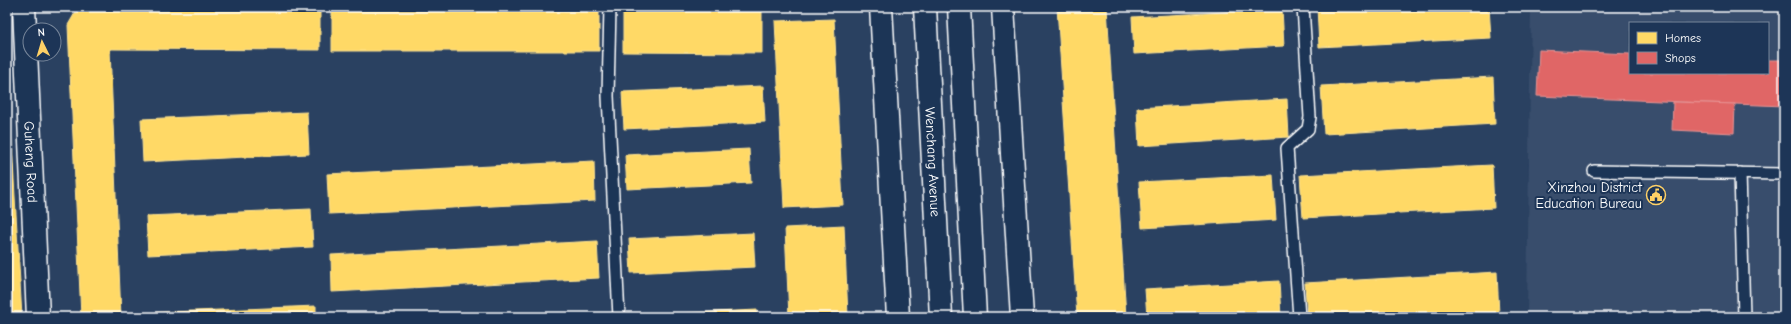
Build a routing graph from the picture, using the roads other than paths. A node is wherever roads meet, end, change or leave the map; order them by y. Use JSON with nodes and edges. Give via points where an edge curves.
{"nodes":[{"id":1,"x":24,"y":7,"type":"edge"},
{"id":2,"x":610,"y":7,"type":"edge"},
{"id":3,"x":881,"y":7,"type":"edge"},
{"id":4,"x":925,"y":7,"type":"edge"},
{"id":5,"x":959,"y":7,"type":"edge"},
{"id":6,"x":1003,"y":7,"type":"edge"},
{"id":7,"x":1303,"y":7,"type":"edge"},
{"id":8,"x":1594,"y":171,"type":"dead end"},
{"id":9,"x":1740,"y":173,"type":"junction"},
{"id":10,"x":1784,"y":174,"type":"edge"},
{"id":11,"x":38,"y":317,"type":"edge"},
{"id":12,"x":619,"y":317,"type":"edge"},
{"id":13,"x":898,"y":317,"type":"edge"},
{"id":14,"x":941,"y":317,"type":"edge"},
{"id":15,"x":975,"y":317,"type":"edge"},
{"id":16,"x":1022,"y":317,"type":"edge"},
{"id":17,"x":1299,"y":317,"type":"edge"},
{"id":18,"x":1744,"y":317,"type":"edge"}],
"edges":[{"from":1,"to":11,"type":"street","name":"Guheng Road"},
{"from":2,"to":12,"type":"lane","via":[[608,96]]},
{"from":3,"to":13,"type":"street"},
{"from":4,"to":14,"type":"street","name":"Wenchang Avenue"},
{"from":5,"to":15,"type":"street"},
{"from":6,"to":16,"type":"street"},
{"from":7,"to":17,"type":"lane","via":[[1310,117],[1308,129],[1287,148]]},
{"from":8,"to":9,"type":"lane"},
{"from":9,"to":10,"type":"lane"},
{"from":9,"to":18,"type":"lane"}]}
